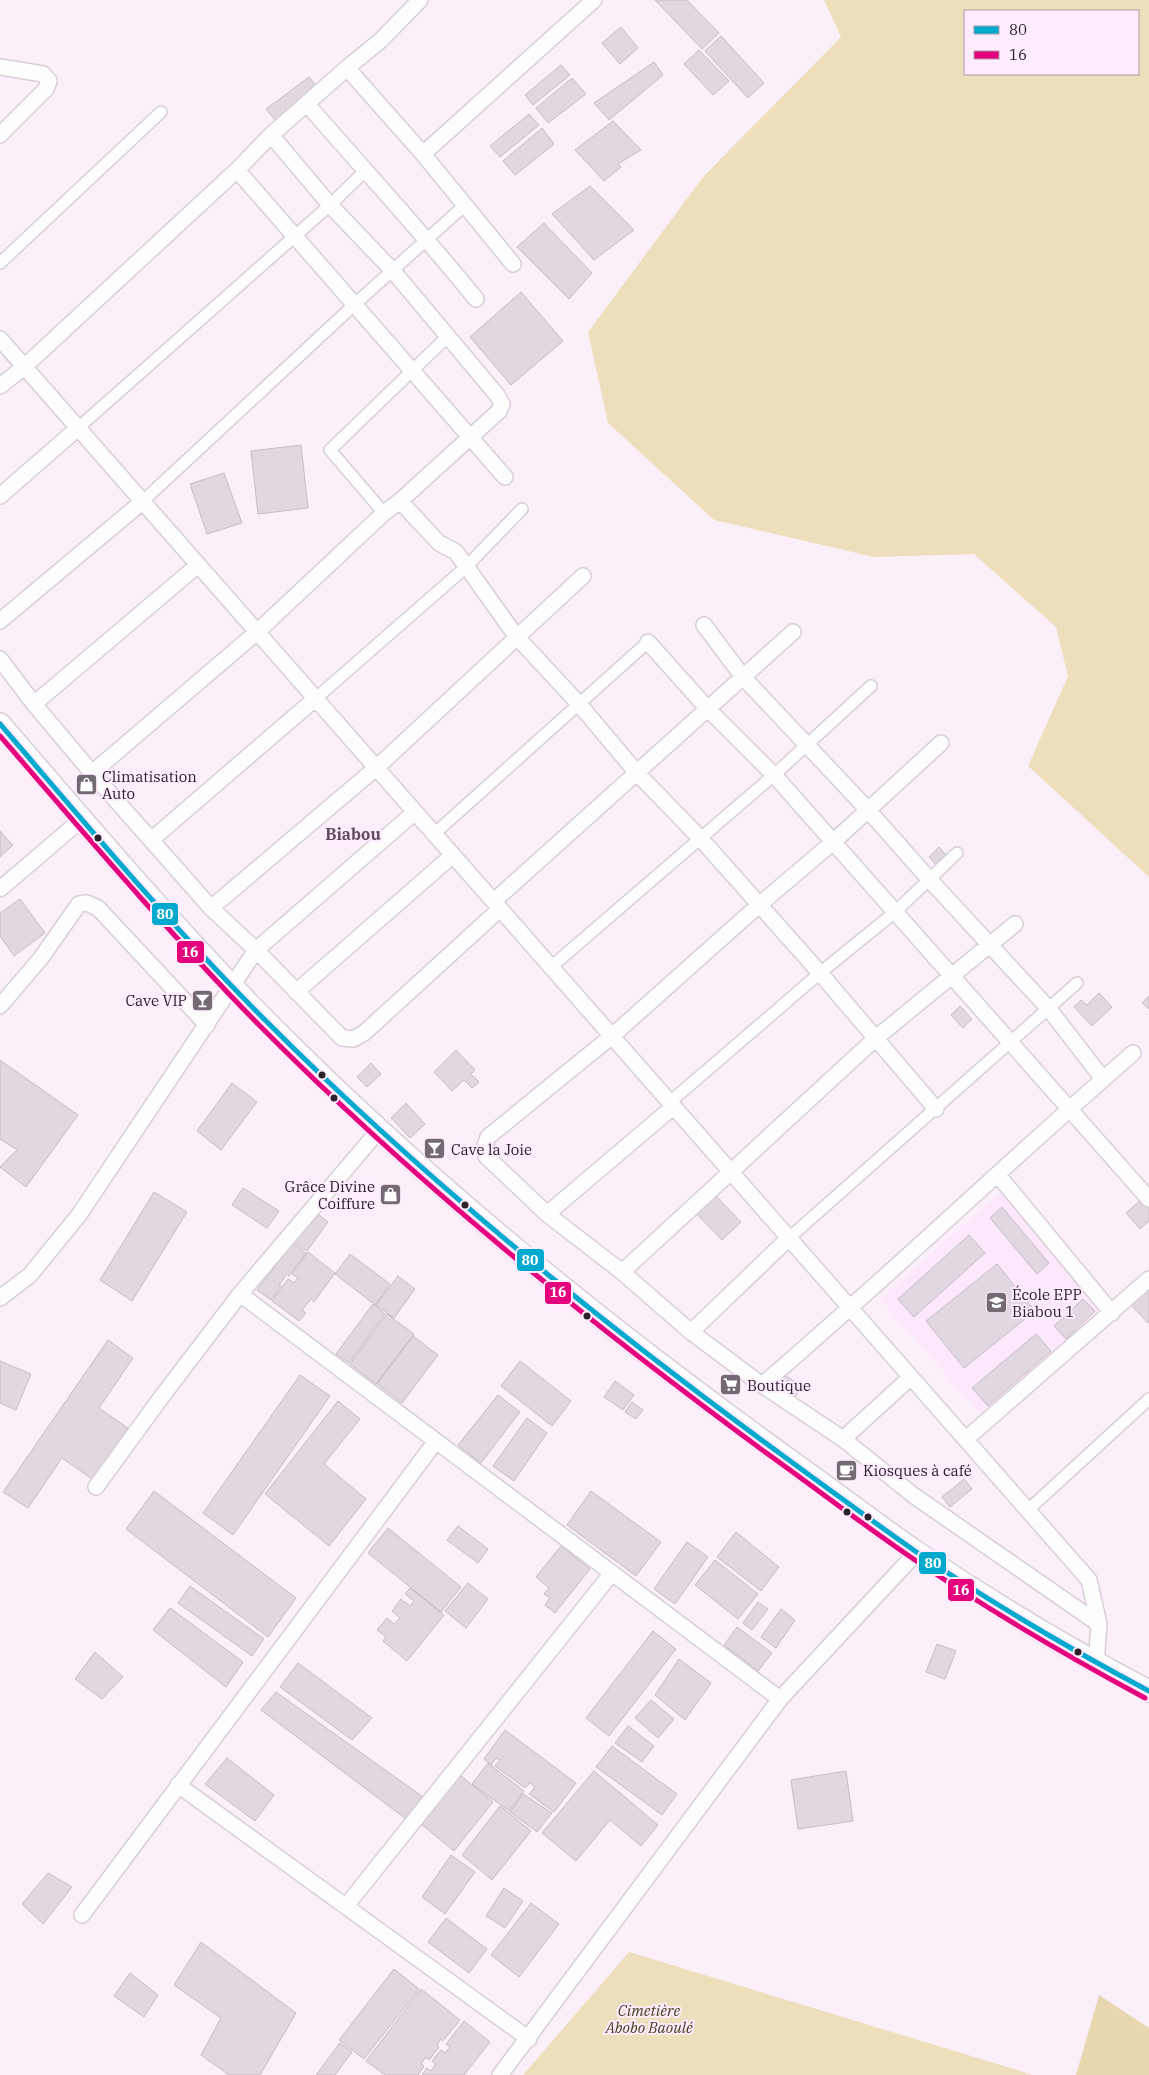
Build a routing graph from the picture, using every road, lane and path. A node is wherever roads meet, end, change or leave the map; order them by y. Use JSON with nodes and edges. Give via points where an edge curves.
{"nodes":[{"id":1,"x":420,"y":0,"type":"edge"},
{"id":2,"x":594,"y":0,"type":"edge"},
{"id":3,"x":0,"y":67,"type":"edge"},
{"id":4,"x":347,"y":68,"type":"junction"},
{"id":5,"x":307,"y":104,"type":"junction"},
{"id":6,"x":161,"y":112,"type":"dead end"},
{"id":7,"x":0,"y":135,"type":"edge"},
{"id":8,"x":271,"y":135,"type":"junction"},
{"id":9,"x":423,"y":154,"type":"junction"},
{"id":10,"x":237,"y":170,"type":"junction"},
{"id":11,"x":365,"y":171,"type":"junction"},
{"id":12,"x":330,"y":205,"type":"junction"},
{"id":13,"x":464,"y":206,"type":"junction"},
{"id":14,"x":295,"y":235,"type":"junction"},
{"id":15,"x":427,"y":239,"type":"junction"},
{"id":16,"x":0,"y":262,"type":"edge"},
{"id":17,"x":513,"y":264,"type":"dead end"},
{"id":18,"x":393,"y":271,"type":"junction"},
{"id":19,"x":476,"y":299,"type":"dead end"},
{"id":20,"x":355,"y":304,"type":"junction"},
{"id":21,"x":448,"y":336,"type":"junction"},
{"id":22,"x":0,"y":340,"type":"edge"},
{"id":23,"x":24,"y":367,"type":"junction"},
{"id":24,"x":414,"y":370,"type":"junction"},
{"id":25,"x":0,"y":386,"type":"edge"},
{"id":26,"x":78,"y":428,"type":"junction"},
{"id":27,"x":471,"y":436,"type":"junction"},
{"id":28,"x":505,"y":477,"type":"dead end"},
{"id":29,"x":0,"y":496,"type":"edge"},
{"id":30,"x":400,"y":501,"type":"junction"},
{"id":31,"x":142,"y":502,"type":"junction"},
{"id":32,"x":522,"y":509,"type":"dead end"},
{"id":33,"x":384,"y":513,"type":"junction"},
{"id":34,"x":198,"y":566,"type":"junction"},
{"id":35,"x":466,"y":567,"type":"junction"},
{"id":36,"x":583,"y":576,"type":"dead end"},
{"id":37,"x":0,"y":621,"type":"edge"},
{"id":38,"x":704,"y":626,"type":"dead end"},
{"id":39,"x":257,"y":632,"type":"junction"},
{"id":40,"x":793,"y":632,"type":"dead end"},
{"id":41,"x":516,"y":636,"type":"junction"},
{"id":42,"x":648,"y":642,"type":"joint"},
{"id":43,"x":0,"y":659,"type":"edge"},
{"id":44,"x":742,"y":676,"type":"junction"},
{"id":45,"x":870,"y":686,"type":"dead end"},
{"id":46,"x":315,"y":699,"type":"junction"},
{"id":47,"x":34,"y":704,"type":"junction"},
{"id":48,"x":579,"y":704,"type":"junction"},
{"id":49,"x":707,"y":708,"type":"junction"},
{"id":50,"x":0,"y":724,"type":"edge"},
{"id":51,"x":941,"y":742,"type":"dead end"},
{"id":52,"x":807,"y":745,"type":"junction"},
{"id":53,"x":376,"y":768,"type":"junction"},
{"id":54,"x":637,"y":772,"type":"junction"},
{"id":55,"x":92,"y":773,"type":"junction"},
{"id":56,"x":774,"y":775,"type":"junction"},
{"id":57,"x":868,"y":810,"type":"junction"},
{"id":58,"x":414,"y":812,"type":"junction"},
{"id":59,"x":82,"y":820,"type":"junction"},
{"id":60,"x":434,"y":834,"type":"junction"},
{"id":61,"x":700,"y":838,"type":"junction"},
{"id":62,"x":151,"y":840,"type":"junction"},
{"id":63,"x":832,"y":843,"type":"junction"},
{"id":64,"x":957,"y":853,"type":"dead end"},
{"id":65,"x":453,"y":855,"type":"junction"},
{"id":66,"x":929,"y":879,"type":"junction"},
{"id":67,"x":0,"y":889,"type":"edge"},
{"id":68,"x":497,"y":905,"type":"junction"},
{"id":69,"x":759,"y":905,"type":"junction"},
{"id":70,"x":211,"y":908,"type":"junction"},
{"id":71,"x":895,"y":912,"type":"junction"},
{"id":72,"x":1015,"y":924,"type":"dead end"},
{"id":73,"x":989,"y":944,"type":"junction"},
{"id":74,"x":256,"y":950,"type":"junction"},
{"id":75,"x":551,"y":968,"type":"junction"},
{"id":76,"x":820,"y":973,"type":"junction"},
{"id":77,"x":952,"y":975,"type":"junction"},
{"id":78,"x":1077,"y":983,"type":"dead end"},
{"id":79,"x":233,"y":987,"type":"junction"},
{"id":80,"x":296,"y":992,"type":"junction"},
{"id":81,"x":0,"y":1006,"type":"edge"},
{"id":82,"x":1049,"y":1009,"type":"junction"},
{"id":83,"x":207,"y":1025,"type":"junction"},
{"id":84,"x":612,"y":1036,"type":"junction"},
{"id":85,"x":876,"y":1038,"type":"junction"},
{"id":86,"x":1010,"y":1044,"type":"junction"},
{"id":87,"x":1133,"y":1053,"type":"dead end"},
{"id":88,"x":1103,"y":1079,"type":"junction"},
{"id":89,"x":672,"y":1104,"type":"junction"},
{"id":90,"x":936,"y":1109,"type":"junction"},
{"id":91,"x":1068,"y":1110,"type":"junction"},
{"id":92,"x":379,"y":1130,"type":"junction"},
{"id":93,"x":731,"y":1172,"type":"junction"},
{"id":94,"x":998,"y":1175,"type":"junction"},
{"id":95,"x":1149,"y":1199,"type":"edge"},
{"id":96,"x":548,"y":1214,"type":"junction"},
{"id":97,"x":788,"y":1238,"type":"junction"},
{"id":98,"x":622,"y":1272,"type":"junction"},
{"id":99,"x":1149,"y":1279,"type":"edge"},
{"id":100,"x":240,"y":1294,"type":"junction"},
{"id":101,"x":0,"y":1298,"type":"edge"},
{"id":102,"x":851,"y":1309,"type":"junction"},
{"id":103,"x":1112,"y":1313,"type":"junction"},
{"id":104,"x":690,"y":1332,"type":"junction"},
{"id":105,"x":911,"y":1377,"type":"junction"},
{"id":106,"x":762,"y":1385,"type":"junction"},
{"id":107,"x":1149,"y":1399,"type":"edge"},
{"id":108,"x":843,"y":1439,"type":"junction"},
{"id":109,"x":966,"y":1439,"type":"junction"},
{"id":110,"x":436,"y":1441,"type":"junction"},
{"id":111,"x":96,"y":1487,"type":"dead end"},
{"id":112,"x":1028,"y":1510,"type":"junction"},
{"id":113,"x":916,"y":1552,"type":"junction"},
{"id":114,"x":612,"y":1573,"type":"junction"},
{"id":115,"x":1099,"y":1624,"type":"junction"},
{"id":116,"x":1096,"y":1664,"type":"junction"},
{"id":117,"x":1149,"y":1692,"type":"edge"},
{"id":118,"x":780,"y":1699,"type":"junction"},
{"id":119,"x":178,"y":1785,"type":"junction"},
{"id":120,"x":346,"y":1906,"type":"junction"},
{"id":121,"x":82,"y":1915,"type":"dead end"},
{"id":122,"x":528,"y":2039,"type":"junction"},
{"id":123,"x":500,"y":2075,"type":"edge"}],
"edges":[{"from":1,"to":4,"type":"street","via":[[381,40]]},
{"from":2,"to":9,"type":"street"},
{"from":3,"to":7,"type":"street","via":[[43,74],[50,80],[46,89]]},
{"from":4,"to":5,"type":"street"},
{"from":4,"to":9,"type":"street"},
{"from":5,"to":8,"type":"street"},
{"from":5,"to":11,"type":"street"},
{"from":6,"to":16,"type":"street"},
{"from":8,"to":10,"type":"street"},
{"from":8,"to":12,"type":"street"},
{"from":9,"to":13,"type":"street"},
{"from":10,"to":14,"type":"street"},
{"from":10,"to":23,"type":"street"},
{"from":11,"to":12,"type":"street"},
{"from":11,"to":15,"type":"street"},
{"from":12,"to":14,"type":"street"},
{"from":12,"to":18,"type":"street"},
{"from":13,"to":15,"type":"street"},
{"from":13,"to":17,"type":"street"},
{"from":14,"to":20,"type":"street"},
{"from":14,"to":26,"type":"street"},
{"from":15,"to":18,"type":"street"},
{"from":15,"to":19,"type":"street"},
{"from":18,"to":20,"type":"street"},
{"from":18,"to":21,"type":"street"},
{"from":20,"to":24,"type":"street"},
{"from":20,"to":31,"type":"street"},
{"from":21,"to":24,"type":"street"},
{"from":21,"to":27,"type":"street","via":[[502,404],[499,411]]},
{"from":22,"to":23,"type":"street"},
{"from":23,"to":25,"type":"street"},
{"from":23,"to":26,"type":"street"},
{"from":24,"to":27,"type":"street"},
{"from":24,"to":33,"type":"street","via":[[330,450]]},
{"from":26,"to":29,"type":"street"},
{"from":26,"to":31,"type":"street"},
{"from":27,"to":28,"type":"street"},
{"from":27,"to":30,"type":"street"},
{"from":30,"to":33,"type":"street"},
{"from":30,"to":35,"type":"street","via":[[439,543],[456,552]]},
{"from":31,"to":34,"type":"street"},
{"from":31,"to":37,"type":"street"},
{"from":32,"to":35,"type":"street"},
{"from":33,"to":39,"type":"street"},
{"from":34,"to":39,"type":"street"},
{"from":34,"to":47,"type":"street"},
{"from":35,"to":41,"type":"street"},
{"from":35,"to":46,"type":"street"},
{"from":36,"to":41,"type":"street"},
{"from":38,"to":44,"type":"street"},
{"from":39,"to":46,"type":"street"},
{"from":39,"to":55,"type":"street"},
{"from":40,"to":44,"type":"street"},
{"from":41,"to":48,"type":"street"},
{"from":41,"to":53,"type":"street"},
{"from":42,"to":48,"type":"street"},
{"from":42,"to":49,"type":"street"},
{"from":43,"to":47,"type":"street"},
{"from":44,"to":49,"type":"street"},
{"from":44,"to":52,"type":"street"},
{"from":45,"to":52,"type":"street"},
{"from":46,"to":53,"type":"street"},
{"from":46,"to":62,"type":"street"},
{"from":47,"to":55,"type":"street"},
{"from":48,"to":54,"type":"street"},
{"from":48,"to":60,"type":"street"},
{"from":49,"to":54,"type":"street"},
{"from":49,"to":56,"type":"street"},
{"from":50,"to":59,"type":"main road"},
{"from":51,"to":57,"type":"street"},
{"from":52,"to":56,"type":"street"},
{"from":52,"to":57,"type":"street"},
{"from":53,"to":58,"type":"street"},
{"from":53,"to":70,"type":"street"},
{"from":54,"to":61,"type":"street"},
{"from":54,"to":68,"type":"street"},
{"from":55,"to":62,"type":"street"},
{"from":56,"to":61,"type":"street"},
{"from":56,"to":63,"type":"street"},
{"from":57,"to":63,"type":"street"},
{"from":57,"to":66,"type":"street"},
{"from":58,"to":60,"type":"street"},
{"from":58,"to":74,"type":"street"},
{"from":59,"to":67,"type":"street"},
{"from":59,"to":79,"type":"main road"},
{"from":60,"to":65,"type":"street"},
{"from":61,"to":69,"type":"street"},
{"from":61,"to":75,"type":"street"},
{"from":62,"to":70,"type":"street"},
{"from":63,"to":69,"type":"street"},
{"from":63,"to":71,"type":"street"},
{"from":64,"to":66,"type":"street"},
{"from":65,"to":68,"type":"street"},
{"from":65,"to":80,"type":"street"},
{"from":66,"to":71,"type":"street"},
{"from":66,"to":73,"type":"street"},
{"from":68,"to":75,"type":"street"},
{"from":68,"to":80,"type":"street","via":[[353,1039],[342,1038]]},
{"from":69,"to":76,"type":"street"},
{"from":69,"to":84,"type":"street"},
{"from":70,"to":74,"type":"street"},
{"from":71,"to":76,"type":"street"},
{"from":71,"to":77,"type":"street"},
{"from":72,"to":73,"type":"street"},
{"from":73,"to":77,"type":"street"},
{"from":73,"to":82,"type":"street"},
{"from":74,"to":79,"type":"street"},
{"from":74,"to":80,"type":"street"},
{"from":75,"to":84,"type":"street"},
{"from":76,"to":85,"type":"street"},
{"from":76,"to":89,"type":"street"},
{"from":77,"to":85,"type":"street"},
{"from":77,"to":86,"type":"street"},
{"from":78,"to":82,"type":"street"},
{"from":79,"to":83,"type":"street"},
{"from":79,"to":92,"type":"main road"},
{"from":81,"to":83,"type":"street","via":[[41,958],[72,912],[79,904],[87,903],[98,908]]},
{"from":82,"to":86,"type":"street"},
{"from":82,"to":88,"type":"street"},
{"from":83,"to":101,"type":"street","via":[[79,1216],[30,1275]]},
{"from":84,"to":89,"type":"street"},
{"from":84,"to":96,"type":"street","via":[[488,1137],[486,1156]]},
{"from":85,"to":90,"type":"street"},
{"from":85,"to":93,"type":"street"},
{"from":86,"to":90,"type":"street"},
{"from":86,"to":91,"type":"street"},
{"from":87,"to":88,"type":"street"},
{"from":88,"to":91,"type":"street"},
{"from":89,"to":93,"type":"street"},
{"from":89,"to":96,"type":"street"},
{"from":90,"to":97,"type":"street"},
{"from":91,"to":94,"type":"street"},
{"from":91,"to":95,"type":"street"},
{"from":92,"to":100,"type":"street"},
{"from":92,"to":113,"type":"main road","via":[[456,1200],[558,1285],[726,1414]]},
{"from":93,"to":97,"type":"street"},
{"from":93,"to":98,"type":"street"},
{"from":94,"to":102,"type":"street"},
{"from":94,"to":103,"type":"street"},
{"from":96,"to":98,"type":"street"},
{"from":97,"to":102,"type":"street"},
{"from":97,"to":104,"type":"street"},
{"from":98,"to":104,"type":"street"},
{"from":99,"to":103,"type":"street"},
{"from":100,"to":110,"type":"street"},
{"from":100,"to":111,"type":"street"},
{"from":102,"to":105,"type":"street"},
{"from":102,"to":106,"type":"street"},
{"from":103,"to":109,"type":"street"},
{"from":104,"to":106,"type":"street"},
{"from":105,"to":108,"type":"street"},
{"from":105,"to":109,"type":"street"},
{"from":106,"to":108,"type":"street"},
{"from":107,"to":112,"type":"street"},
{"from":108,"to":115,"type":"street","via":[[913,1495]]},
{"from":109,"to":112,"type":"street"},
{"from":110,"to":114,"type":"street"},
{"from":110,"to":119,"type":"street"},
{"from":112,"to":115,"type":"street","via":[[1089,1580]]},
{"from":113,"to":116,"type":"main road"},
{"from":113,"to":118,"type":"street"},
{"from":114,"to":118,"type":"street"},
{"from":114,"to":120,"type":"street"},
{"from":115,"to":116,"type":"street"},
{"from":116,"to":117,"type":"main road"},
{"from":118,"to":122,"type":"street"},
{"from":119,"to":120,"type":"street"},
{"from":119,"to":121,"type":"street"},
{"from":120,"to":122,"type":"street"},
{"from":122,"to":123,"type":"street"}]}
